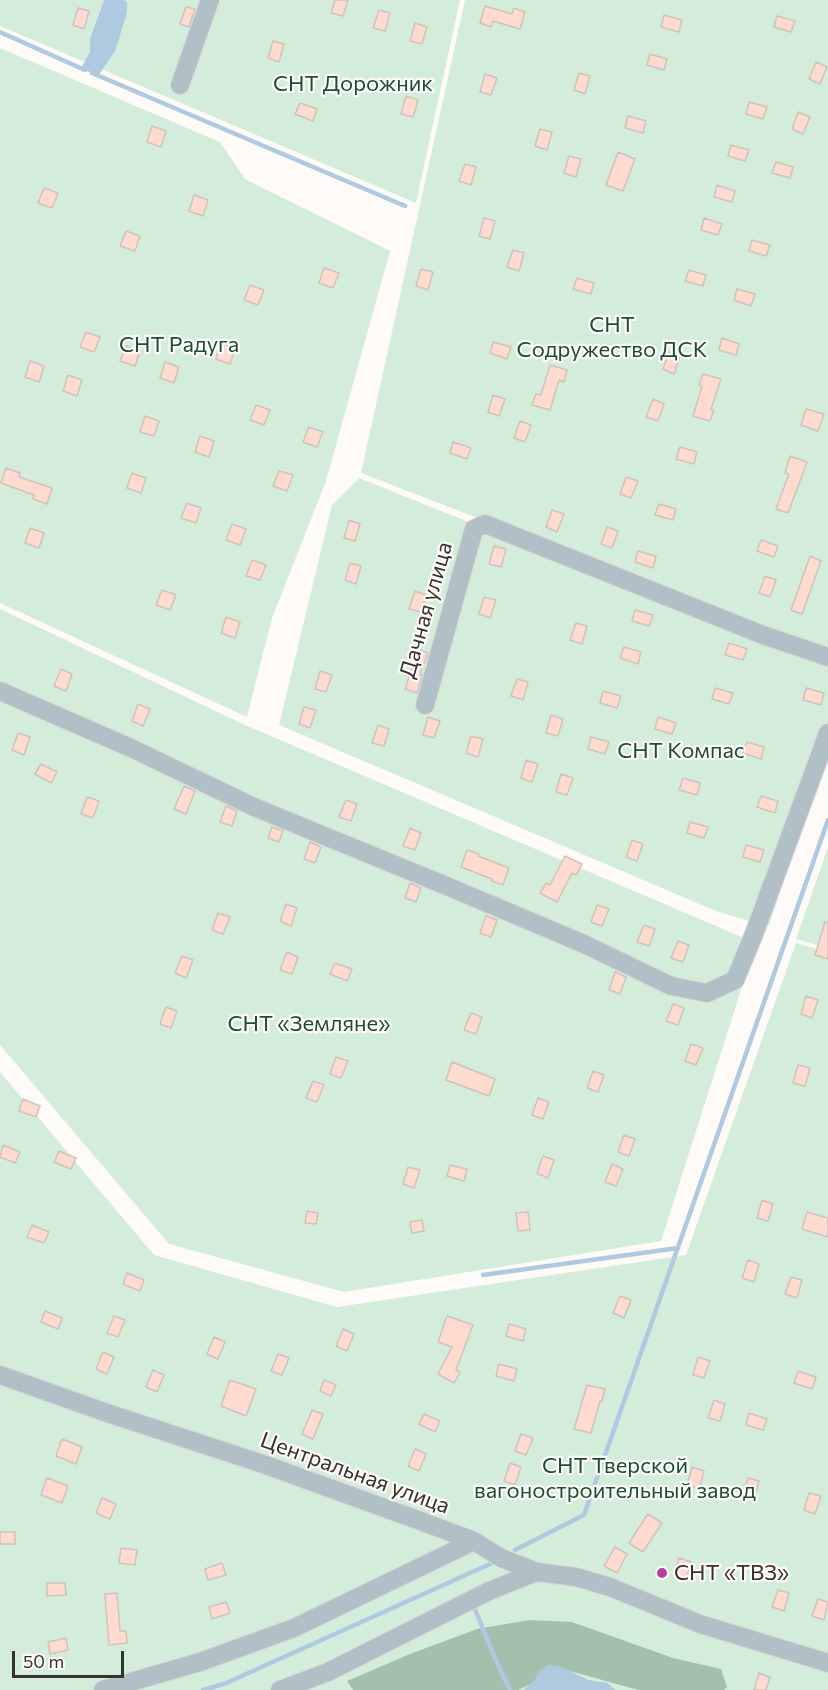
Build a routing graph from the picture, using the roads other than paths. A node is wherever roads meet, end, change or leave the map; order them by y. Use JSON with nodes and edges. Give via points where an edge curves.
{"nodes":[{"id":1,"x":210,"y":0,"type":"edge"},
{"id":2,"x":180,"y":85,"type":"dead end"},
{"id":3,"x":828,"y":657,"type":"edge"},
{"id":4,"x":0,"y":692,"type":"edge"},
{"id":5,"x":425,"y":705,"type":"dead end"},
{"id":6,"x":828,"y":733,"type":"edge"},
{"id":7,"x":0,"y":1375,"type":"edge"},
{"id":8,"x":474,"y":1541,"type":"junction"},
{"id":9,"x":537,"y":1572,"type":"junction"},
{"id":10,"x":828,"y":1664,"type":"edge"},
{"id":11,"x":103,"y":1690,"type":"edge"},
{"id":12,"x":280,"y":1690,"type":"edge"}],
"edges":[{"from":1,"to":2,"type":"street"},
{"from":3,"to":5,"type":"street","name":"Дачная улица","via":[[485,524],[474,529]]},
{"from":4,"to":6,"type":"street","via":[[130,747],[254,807],[574,940],[671,986],[708,993],[735,980]]},
{"from":7,"to":8,"type":"street","name":"Центральная улица"},
{"from":8,"to":9,"type":"street","name":"Центральная улица","via":[[501,1558]]},
{"from":8,"to":11,"type":"street","via":[[294,1628],[200,1662]]},
{"from":9,"to":10,"type":"street","name":"Центральная улица","via":[[610,1587],[700,1624]]},
{"from":9,"to":12,"type":"street","via":[[489,1591],[328,1672]]}]}
